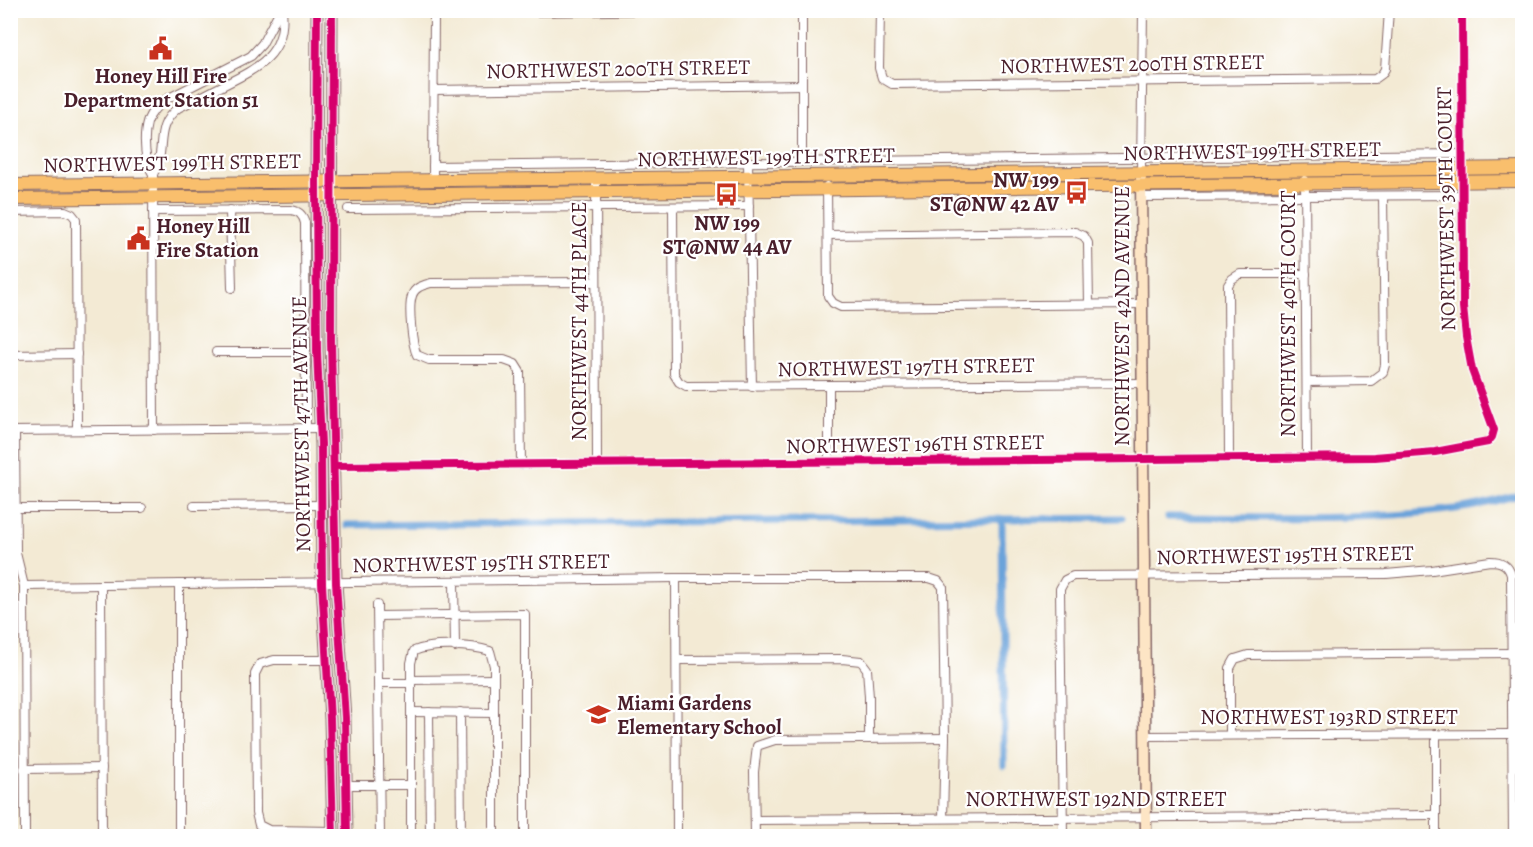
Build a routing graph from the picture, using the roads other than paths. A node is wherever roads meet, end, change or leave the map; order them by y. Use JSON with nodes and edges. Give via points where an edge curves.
{"nodes":[{"id":1,"x":281,"y":10,"type":"edge"},
{"id":2,"x":318,"y":10,"type":"edge"},
{"id":3,"x":332,"y":10,"type":"edge"},
{"id":4,"x":696,"y":10,"type":"edge"},
{"id":5,"x":802,"y":10,"type":"edge"},
{"id":6,"x":880,"y":10,"type":"edge"},
{"id":7,"x":1143,"y":10,"type":"edge"},
{"id":8,"x":1389,"y":10,"type":"edge"},
{"id":9,"x":1462,"y":10,"type":"edge"},
{"id":10,"x":434,"y":12,"type":"edge"},
{"id":11,"x":238,"y":63,"type":"junction"},
{"id":12,"x":245,"y":75,"type":"junction"},
{"id":13,"x":1143,"y":82,"type":"junction"},
{"id":14,"x":802,"y":84,"type":"junction"},
{"id":15,"x":434,"y":90,"type":"junction"},
{"id":16,"x":147,"y":126,"type":"junction"},
{"id":17,"x":162,"y":130,"type":"junction"},
{"id":18,"x":1463,"y":154,"type":"junction"},
{"id":19,"x":1141,"y":158,"type":"junction"},
{"id":20,"x":802,"y":161,"type":"junction"},
{"id":21,"x":748,"y":162,"type":"junction"},
{"id":22,"x":434,"y":166,"type":"junction"},
{"id":23,"x":1463,"y":168,"type":"junction"},
{"id":24,"x":1522,"y":168,"type":"edge"},
{"id":25,"x":1306,"y":170,"type":"junction"},
{"id":26,"x":1141,"y":172,"type":"junction"},
{"id":27,"x":749,"y":176,"type":"junction"},
{"id":28,"x":827,"y":176,"type":"junction"},
{"id":29,"x":596,"y":178,"type":"junction"},
{"id":30,"x":153,"y":179,"type":"junction"},
{"id":31,"x":433,"y":180,"type":"junction"},
{"id":32,"x":316,"y":181,"type":"junction"},
{"id":33,"x":331,"y":182,"type":"junction"},
{"id":34,"x":1462,"y":182,"type":"junction"},
{"id":35,"x":1522,"y":182,"type":"edge"},
{"id":36,"x":10,"y":185,"type":"edge"},
{"id":37,"x":827,"y":189,"type":"junction"},
{"id":38,"x":749,"y":190,"type":"junction"},
{"id":39,"x":1305,"y":191,"type":"junction"},
{"id":40,"x":596,"y":192,"type":"junction"},
{"id":41,"x":1141,"y":192,"type":"junction"},
{"id":42,"x":1462,"y":195,"type":"junction"},
{"id":43,"x":316,"y":196,"type":"junction"},
{"id":44,"x":331,"y":196,"type":"junction"},
{"id":45,"x":1383,"y":196,"type":"junction"},
{"id":46,"x":153,"y":197,"type":"junction"},
{"id":47,"x":10,"y":199,"type":"edge"},
{"id":48,"x":596,"y":206,"type":"junction"},
{"id":49,"x":749,"y":206,"type":"junction"},
{"id":50,"x":673,"y":207,"type":"junction"},
{"id":51,"x":348,"y":209,"type":"dead end"},
{"id":52,"x":230,"y":210,"type":"junction"},
{"id":53,"x":153,"y":211,"type":"junction"},
{"id":54,"x":10,"y":212,"type":"edge"},
{"id":55,"x":828,"y":235,"type":"junction"},
{"id":56,"x":1306,"y":274,"type":"junction"},
{"id":57,"x":596,"y":282,"type":"junction"},
{"id":58,"x":231,"y":288,"type":"dead end"},
{"id":59,"x":1089,"y":304,"type":"junction"},
{"id":60,"x":1143,"y":304,"type":"junction"},
{"id":61,"x":306,"y":351,"type":"junction"},
{"id":62,"x":216,"y":352,"type":"dead end"},
{"id":63,"x":77,"y":354,"type":"junction"},
{"id":64,"x":10,"y":355,"type":"edge"},
{"id":65,"x":1306,"y":382,"type":"junction"},
{"id":66,"x":1143,"y":383,"type":"junction"},
{"id":67,"x":829,"y":386,"type":"junction"},
{"id":68,"x":752,"y":387,"type":"junction"},
{"id":69,"x":306,"y":428,"type":"junction"},
{"id":70,"x":320,"y":428,"type":"junction"},
{"id":71,"x":77,"y":430,"type":"junction"},
{"id":72,"x":154,"y":430,"type":"junction"},
{"id":73,"x":13,"y":431,"type":"edge"},
{"id":74,"x":1492,"y":437,"type":"joint"},
{"id":75,"x":335,"y":442,"type":"junction"},
{"id":76,"x":1229,"y":458,"type":"junction"},
{"id":77,"x":1307,"y":458,"type":"junction"},
{"id":78,"x":1143,"y":459,"type":"junction"},
{"id":79,"x":829,"y":463,"type":"junction"},
{"id":80,"x":597,"y":464,"type":"junction"},
{"id":81,"x":521,"y":465,"type":"junction"},
{"id":82,"x":335,"y":466,"type":"junction"},
{"id":83,"x":321,"y":505,"type":"junction"},
{"id":84,"x":194,"y":506,"type":"dead end"},
{"id":85,"x":15,"y":508,"type":"junction"},
{"id":86,"x":142,"y":508,"type":"dead end"},
{"id":87,"x":1145,"y":576,"type":"junction"},
{"id":88,"x":676,"y":579,"type":"junction"},
{"id":89,"x":454,"y":582,"type":"junction"},
{"id":90,"x":322,"y":583,"type":"junction"},
{"id":91,"x":336,"y":583,"type":"junction"},
{"id":92,"x":180,"y":584,"type":"junction"},
{"id":93,"x":101,"y":585,"type":"junction"},
{"id":94,"x":24,"y":586,"type":"junction"},
{"id":95,"x":377,"y":606,"type":"dead end"},
{"id":96,"x":454,"y":615,"type":"junction"},
{"id":97,"x":378,"y":616,"type":"junction"},
{"id":98,"x":455,"y":647,"type":"junction"},
{"id":99,"x":1512,"y":653,"type":"junction"},
{"id":100,"x":327,"y":660,"type":"junction"},
{"id":101,"x":677,"y":660,"type":"junction"},
{"id":102,"x":494,"y":681,"type":"junction"},
{"id":103,"x":411,"y":682,"type":"junction"},
{"id":104,"x":379,"y":683,"type":"junction"},
{"id":105,"x":412,"y":712,"type":"junction"},
{"id":106,"x":429,"y":712,"type":"junction"},
{"id":107,"x":460,"y":712,"type":"junction"},
{"id":108,"x":493,"y":713,"type":"junction"},
{"id":109,"x":1436,"y":734,"type":"junction"},
{"id":110,"x":1512,"y":734,"type":"junction"},
{"id":111,"x":1230,"y":735,"type":"junction"},
{"id":112,"x":1146,"y":736,"type":"junction"},
{"id":113,"x":945,"y":738,"type":"junction"},
{"id":114,"x":869,"y":740,"type":"junction"},
{"id":115,"x":332,"y":765,"type":"junction"},
{"id":116,"x":102,"y":768,"type":"junction"},
{"id":117,"x":24,"y":770,"type":"junction"},
{"id":118,"x":347,"y":785,"type":"junction"},
{"id":119,"x":379,"y":785,"type":"junction"},
{"id":120,"x":411,"y":785,"type":"junction"},
{"id":121,"x":1436,"y":815,"type":"junction"},
{"id":122,"x":1146,"y":817,"type":"junction"},
{"id":123,"x":944,"y":818,"type":"junction"},
{"id":124,"x":1062,"y":818,"type":"junction"},
{"id":125,"x":755,"y":820,"type":"junction"},
{"id":126,"x":335,"y":835,"type":"edge"},
{"id":127,"x":25,"y":837,"type":"edge"},
{"id":128,"x":102,"y":837,"type":"edge"},
{"id":129,"x":179,"y":837,"type":"edge"},
{"id":130,"x":347,"y":837,"type":"edge"},
{"id":131,"x":380,"y":837,"type":"edge"},
{"id":132,"x":411,"y":837,"type":"edge"},
{"id":133,"x":429,"y":837,"type":"edge"},
{"id":134,"x":461,"y":837,"type":"edge"},
{"id":135,"x":494,"y":837,"type":"edge"},
{"id":136,"x":525,"y":837,"type":"edge"},
{"id":137,"x":678,"y":837,"type":"edge"},
{"id":138,"x":755,"y":837,"type":"edge"},
{"id":139,"x":1062,"y":837,"type":"edge"},
{"id":140,"x":1146,"y":837,"type":"edge"},
{"id":141,"x":1436,"y":837,"type":"edge"},
{"id":142,"x":1513,"y":837,"type":"edge"}],
"edges":[{"from":1,"to":11,"type":"street","via":[[262,44]]},
{"from":1,"to":12,"type":"street","via":[[284,26],[276,47],[260,66]]},
{"from":2,"to":32,"type":"main road","name":"NORTHWEST 47TH AVENUE"},
{"from":3,"to":33,"type":"main road","name":"NORTHWEST 47TH AVENUE"},
{"from":4,"to":10,"type":"street"},
{"from":5,"to":14,"type":"street"},
{"from":6,"to":13,"type":"street","name":"NORTHWEST 200TH STREET","via":[[879,68],[882,78],[892,84]]},
{"from":7,"to":13,"type":"street","name":"NORTHWEST 42ND AVENUE"},
{"from":8,"to":13,"type":"street","name":"NORTHWEST 200TH STREET","via":[[1385,69],[1375,79]]},
{"from":9,"to":18,"type":"street","name":"NORTHWEST 39TH COURT"},
{"from":10,"to":15,"type":"street"},
{"from":11,"to":12,"type":"street"},
{"from":11,"to":16,"type":"street","via":[[165,100],[153,110]]},
{"from":12,"to":17,"type":"street","via":[[178,108]]},
{"from":13,"to":19,"type":"street","name":"NORTHWEST 42ND AVENUE"},
{"from":14,"to":15,"type":"street","name":"NORTHWEST 200TH STREET"},
{"from":14,"to":20,"type":"street"},
{"from":15,"to":22,"type":"street"},
{"from":16,"to":17,"type":"street"},
{"from":16,"to":30,"type":"street","via":[[146,158]]},
{"from":17,"to":30,"type":"street"},
{"from":18,"to":19,"type":"street"},
{"from":18,"to":23,"type":"street","name":"NORTHWEST 39TH COURT"},
{"from":19,"to":20,"type":"street"},
{"from":19,"to":26,"type":"street","name":"NORTHWEST 42ND AVENUE"},
{"from":20,"to":21,"type":"street"},
{"from":21,"to":22,"type":"street"},
{"from":21,"to":27,"type":"street"},
{"from":22,"to":31,"type":"street"},
{"from":23,"to":24,"type":"main road","name":"NORTHWEST 199TH STREET"},
{"from":23,"to":25,"type":"main road","name":"NORTHWEST 199TH STREET"},
{"from":23,"to":34,"type":"street","name":"NORTHWEST 39TH COURT"},
{"from":25,"to":26,"type":"main road","name":"NORTHWEST 199TH STREET"},
{"from":25,"to":39,"type":"street","name":"NORTHWEST 40TH COURT"},
{"from":26,"to":28,"type":"main road","name":"NORTHWEST 199TH STREET"},
{"from":26,"to":41,"type":"main road","name":"NORTHWEST 42ND AVENUE"},
{"from":27,"to":28,"type":"main road","name":"NORTHWEST 199TH STREET"},
{"from":27,"to":29,"type":"main road","name":"NORTHWEST 199TH STREET"},
{"from":27,"to":38,"type":"street"},
{"from":28,"to":37,"type":"street"},
{"from":29,"to":31,"type":"main road","name":"NORTHWEST 199TH STREET"},
{"from":29,"to":40,"type":"street","name":"NORTHWEST 44TH PLACE"},
{"from":30,"to":32,"type":"main road","name":"NORTHWEST 199TH STREET"},
{"from":30,"to":36,"type":"main road","name":"NORTHWEST 199TH STREET"},
{"from":30,"to":46,"type":"street"},
{"from":31,"to":33,"type":"main road","name":"NORTHWEST 199TH STREET"},
{"from":32,"to":33,"type":"main road","name":"NORTHWEST 199TH STREET"},
{"from":32,"to":43,"type":"main road","name":"NORTHWEST 47TH AVENUE"},
{"from":33,"to":44,"type":"main road","name":"NORTHWEST 47TH AVENUE"},
{"from":34,"to":35,"type":"main road","name":"NORTHWEST 199TH STREET"},
{"from":34,"to":39,"type":"main road","name":"NORTHWEST 199TH STREET"},
{"from":34,"to":42,"type":"street","name":"NORTHWEST 39TH COURT"},
{"from":37,"to":38,"type":"main road","name":"NORTHWEST 199TH STREET"},
{"from":37,"to":41,"type":"main road","name":"NORTHWEST 199TH STREET"},
{"from":37,"to":55,"type":"street"},
{"from":38,"to":40,"type":"main road","name":"NORTHWEST 199TH STREET"},
{"from":38,"to":49,"type":"street"},
{"from":39,"to":41,"type":"main road","name":"NORTHWEST 199TH STREET"},
{"from":39,"to":45,"type":"street"},
{"from":39,"to":56,"type":"street","name":"NORTHWEST 40TH COURT"},
{"from":40,"to":44,"type":"main road","name":"NORTHWEST 199TH STREET"},
{"from":40,"to":48,"type":"street","name":"NORTHWEST 44TH PLACE"},
{"from":41,"to":60,"type":"main road","name":"NORTHWEST 42ND AVENUE"},
{"from":42,"to":45,"type":"street"},
{"from":42,"to":74,"type":"street","name":"NORTHWEST 39TH COURT","via":[[1466,336],[1472,370],[1493,422]]},
{"from":43,"to":44,"type":"main road","name":"NORTHWEST 199TH STREET"},
{"from":43,"to":46,"type":"main road","name":"NORTHWEST 199TH STREET"},
{"from":43,"to":70,"type":"main road","name":"NORTHWEST 47TH AVENUE"},
{"from":44,"to":75,"type":"main road","name":"NORTHWEST 47TH AVENUE"},
{"from":45,"to":65,"type":"street","via":[[1383,372],[1371,381]]},
{"from":46,"to":47,"type":"main road","name":"NORTHWEST 199TH STREET"},
{"from":46,"to":53,"type":"street"},
{"from":48,"to":50,"type":"street"},
{"from":48,"to":51,"type":"street"},
{"from":48,"to":57,"type":"street","name":"NORTHWEST 44TH PLACE"},
{"from":49,"to":50,"type":"street"},
{"from":49,"to":68,"type":"street"},
{"from":50,"to":68,"type":"street","name":"NORTHWEST 197TH STREET","via":[[674,374],[686,386]]},
{"from":52,"to":53,"type":"street"},
{"from":52,"to":58,"type":"street"},
{"from":52,"to":61,"type":"street","name":"NORTHWEST 47TH AVENUE","via":[[291,210],[301,214],[305,223]]},
{"from":53,"to":72,"type":"street"},
{"from":54,"to":63,"type":"street","via":[[65,211],[76,219]]},
{"from":55,"to":59,"type":"street","via":[[1075,232],[1088,243]]},
{"from":55,"to":59,"type":"street","via":[[828,296],[841,307]]},
{"from":56,"to":65,"type":"street","name":"NORTHWEST 40TH COURT"},
{"from":56,"to":76,"type":"street","via":[[1240,274],[1228,285]]},
{"from":57,"to":80,"type":"street","name":"NORTHWEST 44TH PLACE"},
{"from":57,"to":81,"type":"street","via":[[431,283],[418,287],[412,296],[412,345],[417,355],[429,360],[504,360],[515,364],[520,372]]},
{"from":59,"to":60,"type":"street"},
{"from":60,"to":66,"type":"main road","name":"NORTHWEST 42ND AVENUE"},
{"from":61,"to":62,"type":"street"},
{"from":61,"to":69,"type":"street","name":"NORTHWEST 47TH AVENUE"},
{"from":63,"to":64,"type":"street"},
{"from":63,"to":71,"type":"street"},
{"from":65,"to":77,"type":"street","name":"NORTHWEST 40TH COURT"},
{"from":66,"to":67,"type":"street","name":"NORTHWEST 197TH STREET"},
{"from":66,"to":78,"type":"main road","name":"NORTHWEST 42ND AVENUE"},
{"from":67,"to":68,"type":"street","name":"NORTHWEST 197TH STREET"},
{"from":67,"to":79,"type":"street"},
{"from":69,"to":70,"type":"street"},
{"from":69,"to":72,"type":"street"},
{"from":70,"to":75,"type":"main road","via":[[328,431]]},
{"from":70,"to":83,"type":"main road","name":"NORTHWEST 47TH AVENUE"},
{"from":71,"to":72,"type":"street"},
{"from":71,"to":73,"type":"street"},
{"from":73,"to":85,"type":"street"},
{"from":74,"to":77,"type":"street","name":"NORTHWEST 196TH STREET","via":[[1480,445],[1435,452]]},
{"from":75,"to":82,"type":"main road","name":"NORTHWEST 47TH AVENUE"},
{"from":76,"to":77,"type":"street","name":"NORTHWEST 196TH STREET"},
{"from":76,"to":78,"type":"street","name":"NORTHWEST 196TH STREET"},
{"from":78,"to":79,"type":"street","name":"NORTHWEST 196TH STREET"},
{"from":78,"to":87,"type":"main road","name":"NORTHWEST 42ND AVENUE"},
{"from":79,"to":80,"type":"street","name":"NORTHWEST 196TH STREET"},
{"from":80,"to":81,"type":"street","name":"NORTHWEST 196TH STREET"},
{"from":81,"to":82,"type":"street","name":"NORTHWEST 196TH STREET"},
{"from":82,"to":91,"type":"main road","name":"NORTHWEST 47TH AVENUE"},
{"from":83,"to":84,"type":"street"},
{"from":83,"to":90,"type":"main road","name":"NORTHWEST 47TH AVENUE"},
{"from":85,"to":86,"type":"street"},
{"from":85,"to":94,"type":"street","via":[[16,553]]},
{"from":87,"to":99,"type":"street","name":"NORTHWEST 195TH STREET","via":[[1386,574],[1499,561],[1511,575]]},
{"from":87,"to":112,"type":"main road","name":"NORTHWEST 42ND AVENUE"},
{"from":87,"to":124,"type":"street","name":"NORTHWEST 195TH STREET","via":[[1073,576],[1060,589]]},
{"from":88,"to":89,"type":"street","name":"NORTHWEST 195TH STREET"},
{"from":88,"to":101,"type":"street"},
{"from":88,"to":113,"type":"street","name":"NORTHWEST 195TH STREET","via":[[938,581],[943,587]]},
{"from":89,"to":91,"type":"street","name":"NORTHWEST 195TH STREET"},
{"from":89,"to":96,"type":"street"},
{"from":90,"to":91,"type":"street","name":"NORTHWEST 195TH STREET"},
{"from":90,"to":92,"type":"street","name":"NORTHWEST 195TH STREET"},
{"from":90,"to":100,"type":"main road","name":"NORTHWEST 47TH AVENUE"},
{"from":91,"to":118,"type":"main road","name":"NORTHWEST 47TH AVENUE"},
{"from":92,"to":93,"type":"street","name":"NORTHWEST 195TH STREET"},
{"from":92,"to":129,"type":"street"},
{"from":93,"to":94,"type":"street","name":"NORTHWEST 195TH STREET"},
{"from":93,"to":116,"type":"street"},
{"from":94,"to":117,"type":"street"},
{"from":95,"to":97,"type":"street"},
{"from":96,"to":97,"type":"street"},
{"from":96,"to":98,"type":"street"},
{"from":96,"to":136,"type":"street","via":[[525,614]]},
{"from":97,"to":104,"type":"street"},
{"from":98,"to":102,"type":"street","via":[[490,651]]},
{"from":98,"to":103,"type":"street","via":[[424,647],[414,651]]},
{"from":99,"to":110,"type":"street"},
{"from":99,"to":111,"type":"street","via":[[1248,655],[1235,659],[1230,668]]},
{"from":100,"to":115,"type":"main road","name":"NORTHWEST 47TH AVENUE"},
{"from":100,"to":126,"type":"street","via":[[274,660],[260,664],[255,674],[256,813],[259,825],[269,830]]},
{"from":101,"to":114,"type":"street","via":[[861,661],[867,669]]},
{"from":101,"to":137,"type":"street"},
{"from":102,"to":103,"type":"street"},
{"from":102,"to":108,"type":"street"},
{"from":103,"to":104,"type":"street"},
{"from":103,"to":105,"type":"street"},
{"from":104,"to":119,"type":"street"},
{"from":105,"to":106,"type":"street"},
{"from":105,"to":120,"type":"street"},
{"from":106,"to":107,"type":"street"},
{"from":106,"to":133,"type":"street"},
{"from":107,"to":108,"type":"street"},
{"from":107,"to":134,"type":"street"},
{"from":108,"to":135,"type":"street"},
{"from":109,"to":110,"type":"street","name":"NORTHWEST 193RD STREET"},
{"from":109,"to":111,"type":"street","name":"NORTHWEST 193RD STREET"},
{"from":109,"to":121,"type":"street"},
{"from":110,"to":142,"type":"street"},
{"from":111,"to":112,"type":"street","name":"NORTHWEST 193RD STREET"},
{"from":112,"to":122,"type":"main road","name":"NORTHWEST 42ND AVENUE"},
{"from":113,"to":114,"type":"street"},
{"from":113,"to":123,"type":"street"},
{"from":114,"to":125,"type":"street","via":[[775,740],[757,746]]},
{"from":115,"to":118,"type":"main road"},
{"from":115,"to":126,"type":"main road","name":"NORTHWEST 47TH AVENUE"},
{"from":116,"to":117,"type":"street"},
{"from":116,"to":128,"type":"street"},
{"from":117,"to":127,"type":"street"},
{"from":118,"to":119,"type":"street"},
{"from":118,"to":130,"type":"main road","name":"NORTHWEST 47TH AVENUE"},
{"from":119,"to":120,"type":"street"},
{"from":119,"to":131,"type":"street"},
{"from":120,"to":132,"type":"street"},
{"from":121,"to":122,"type":"street","name":"NORTHWEST 192ND STREET"},
{"from":121,"to":141,"type":"street"},
{"from":122,"to":124,"type":"street","name":"NORTHWEST 192ND STREET"},
{"from":122,"to":140,"type":"main road","name":"NORTHWEST 42ND AVENUE"},
{"from":123,"to":124,"type":"street","name":"NORTHWEST 192ND STREET"},
{"from":123,"to":125,"type":"street","name":"NORTHWEST 192ND STREET"},
{"from":124,"to":139,"type":"street"},
{"from":125,"to":138,"type":"street"}]}
